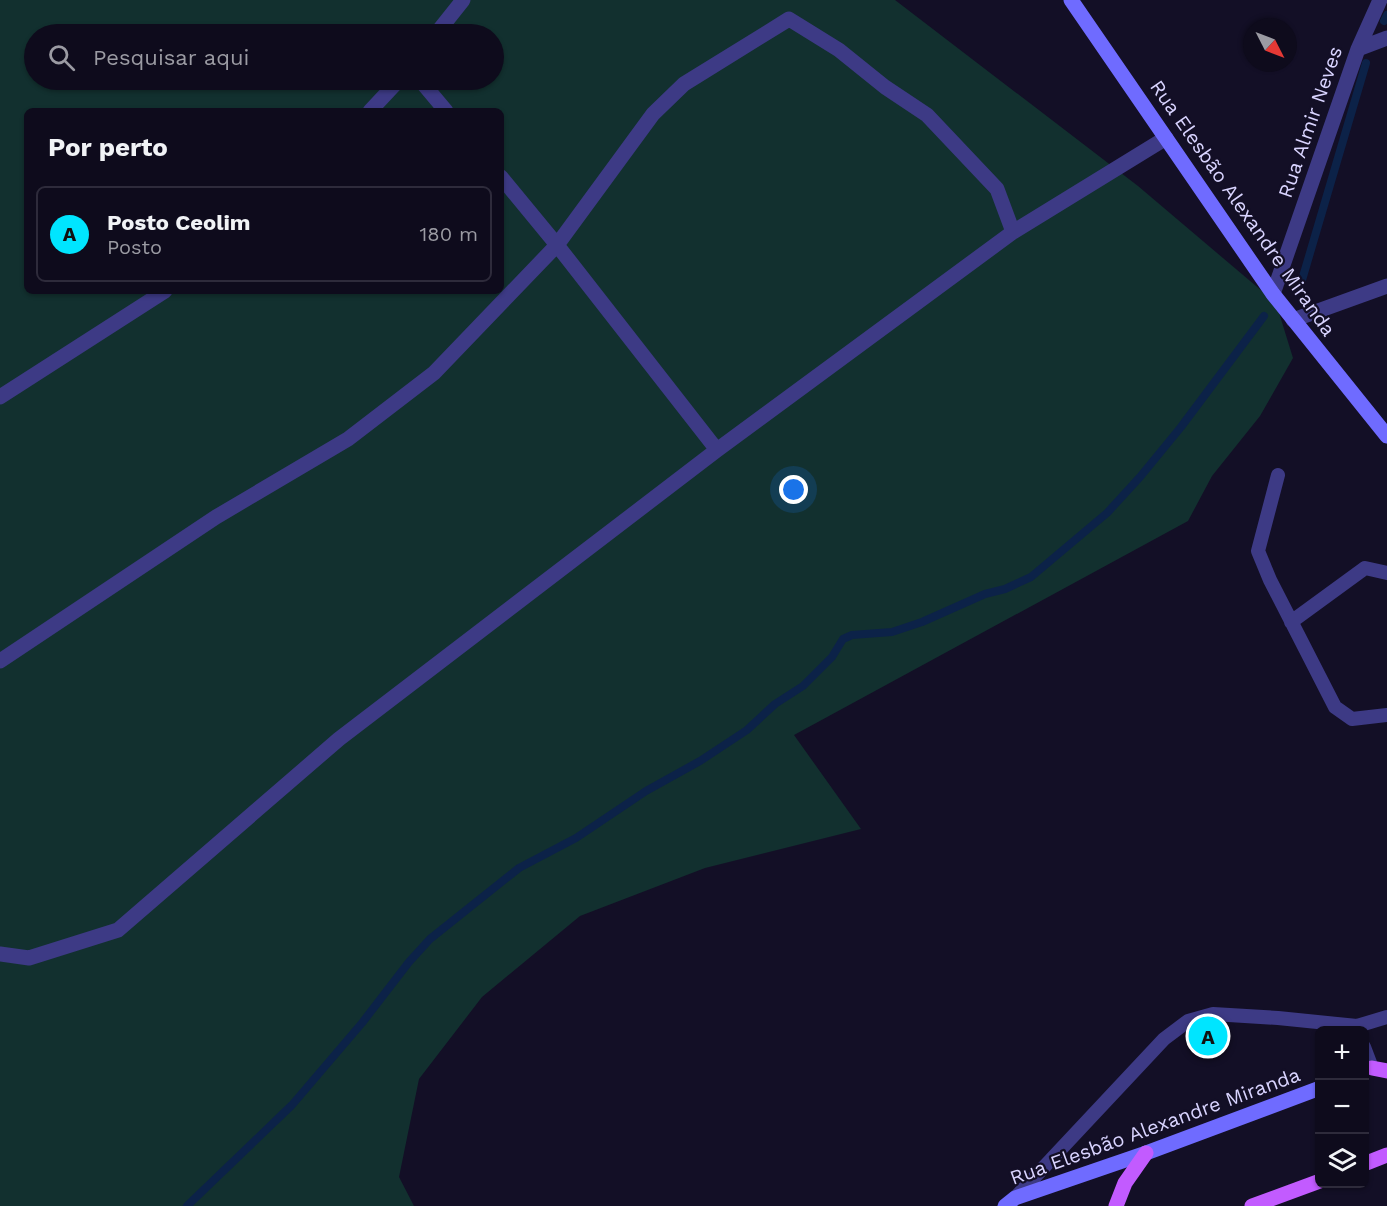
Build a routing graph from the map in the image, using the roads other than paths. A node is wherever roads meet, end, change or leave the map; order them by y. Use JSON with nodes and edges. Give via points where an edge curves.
{"nodes":[{"id":1,"x":463,"y":0,"type":"edge"},
{"id":2,"x":1071,"y":0,"type":"edge"},
{"id":3,"x":1380,"y":0,"type":"edge"},
{"id":4,"x":444,"y":24,"type":"edge"},
{"id":5,"x":1387,"y":38,"type":"edge"},
{"id":6,"x":1358,"y":49,"type":"junction"},
{"id":7,"x":390,"y":90,"type":"edge"},
{"id":8,"x":428,"y":90,"type":"edge"},
{"id":9,"x":373,"y":108,"type":"edge"},
{"id":10,"x":443,"y":108,"type":"edge"},
{"id":11,"x":1166,"y":138,"type":"junction"},
{"id":12,"x":504,"y":181,"type":"edge"},
{"id":13,"x":1013,"y":232,"type":"junction"},
{"id":14,"x":557,"y":245,"type":"junction"},
{"id":15,"x":1387,"y":286,"type":"edge"},
{"id":16,"x":160,"y":294,"type":"edge"},
{"id":17,"x":1272,"y":294,"type":"junction"},
{"id":18,"x":1293,"y":320,"type":"junction"},
{"id":19,"x":0,"y":397,"type":"edge"},
{"id":20,"x":1387,"y":436,"type":"edge"},
{"id":21,"x":717,"y":450,"type":"junction"},
{"id":22,"x":1278,"y":475,"type":"dead end"},
{"id":23,"x":1387,"y":573,"type":"edge"},
{"id":24,"x":1291,"y":622,"type":"junction"},
{"id":25,"x":0,"y":661,"type":"edge"},
{"id":26,"x":1387,"y":715,"type":"edge"},
{"id":27,"x":0,"y":954,"type":"edge"},
{"id":28,"x":1387,"y":1017,"type":"edge"},
{"id":29,"x":1342,"y":1026,"type":"edge"},
{"id":30,"x":1363,"y":1026,"type":"edge"},
{"id":31,"x":1369,"y":1056,"type":"edge"},
{"id":32,"x":1387,"y":1062,"type":"edge"},
{"id":33,"x":1375,"y":1070,"type":"edge"},
{"id":34,"x":1315,"y":1090,"type":"edge"},
{"id":35,"x":1146,"y":1153,"type":"junction"},
{"id":36,"x":1387,"y":1155,"type":"edge"},
{"id":37,"x":1369,"y":1162,"type":"edge"},
{"id":38,"x":1315,"y":1183,"type":"edge"},
{"id":39,"x":1010,"y":1202,"type":"edge"},
{"id":40,"x":1116,"y":1206,"type":"edge"},
{"id":41,"x":1252,"y":1206,"type":"edge"}],
"edges":[{"from":1,"to":4,"type":"street"},
{"from":2,"to":11,"type":"street","name":"Rua Elesbão Alexandre Miranda"},
{"from":3,"to":6,"type":"street","name":"Rua Almir Neves"},
{"from":5,"to":6,"type":"street"},
{"from":6,"to":17,"type":"street","name":"Rua Almir Neves"},
{"from":7,"to":9,"type":"street"},
{"from":8,"to":10,"type":"street"},
{"from":11,"to":13,"type":"street"},
{"from":11,"to":17,"type":"street","name":"Rua Elesbão Alexandre Miranda"},
{"from":12,"to":14,"type":"street"},
{"from":13,"to":14,"type":"street","via":[[997,189],[927,115],[839,50],[789,19],[684,84],[654,114]]},
{"from":13,"to":21,"type":"street"},
{"from":14,"to":21,"type":"street"},
{"from":14,"to":25,"type":"street","via":[[434,373],[348,439],[216,517]]},
{"from":15,"to":18,"type":"street"},
{"from":16,"to":19,"type":"street"},
{"from":17,"to":18,"type":"street","name":"Rua Elesbão Alexandre Miranda"},
{"from":18,"to":20,"type":"street","name":"Rua Elesbão Alexandre Miranda"},
{"from":21,"to":27,"type":"street","via":[[339,739],[118,930],[29,958]]},
{"from":22,"to":24,"type":"lane","via":[[1258,551]]},
{"from":23,"to":24,"type":"lane","via":[[1365,568]]},
{"from":24,"to":26,"type":"lane","via":[[1335,707],[1352,719]]},
{"from":28,"to":30,"type":"lane"},
{"from":29,"to":39,"type":"lane","via":[[1213,1014],[1188,1021],[1164,1040]]},
{"from":31,"to":33,"type":"lane"},
{"from":32,"to":33,"type":"street"},
{"from":34,"to":35,"type":"street","name":"Rua Elesbão Alexandre Miranda"},
{"from":35,"to":39,"type":"street","name":"Rua Elesbão Alexandre Miranda"},
{"from":35,"to":40,"type":"main road","via":[[1125,1183]]},
{"from":36,"to":37,"type":"main road"},
{"from":38,"to":41,"type":"main road"}]}
